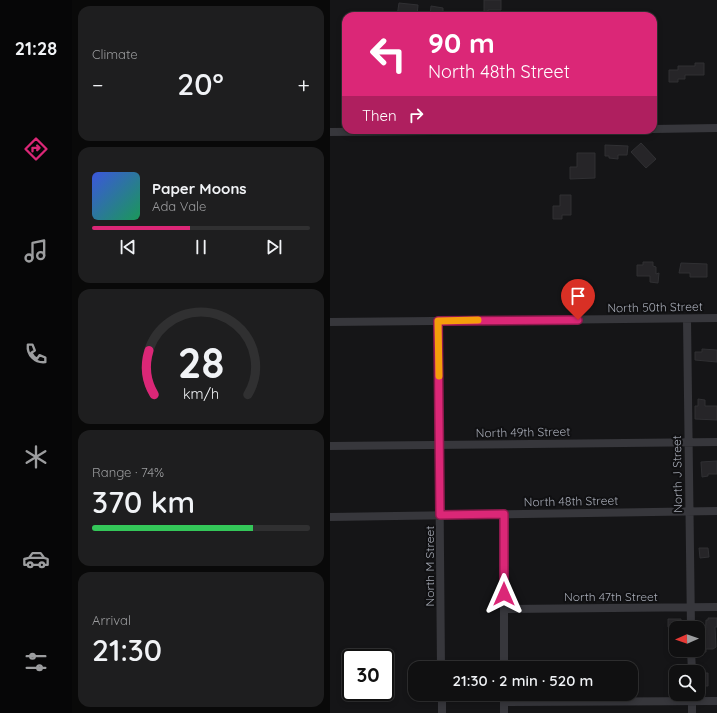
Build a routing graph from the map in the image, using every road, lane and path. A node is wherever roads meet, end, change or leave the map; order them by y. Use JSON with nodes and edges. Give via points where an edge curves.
{"nodes":[{"id":1,"x":717,"y":128,"type":"edge"},
{"id":2,"x":657,"y":129,"type":"edge"},
{"id":3,"x":330,"y":132,"type":"edge"},
{"id":4,"x":342,"y":132,"type":"edge"},
{"id":5,"x":717,"y":318,"type":"edge"},
{"id":6,"x":686,"y":319,"type":"junction"},
{"id":7,"x":438,"y":321,"type":"junction"},
{"id":8,"x":330,"y":322,"type":"edge"},
{"id":9,"x":688,"y":442,"type":"junction"},
{"id":10,"x":717,"y":442,"type":"edge"},
{"id":11,"x":440,"y":445,"type":"junction"},
{"id":12,"x":330,"y":446,"type":"edge"},
{"id":13,"x":689,"y":512,"type":"junction"},
{"id":14,"x":717,"y":512,"type":"edge"},
{"id":15,"x":504,"y":514,"type":"junction"},
{"id":16,"x":440,"y":515,"type":"junction"},
{"id":17,"x":330,"y":516,"type":"edge"},
{"id":18,"x":717,"y":607,"type":"edge"},
{"id":19,"x":691,"y":608,"type":"junction"},
{"id":20,"x":504,"y":610,"type":"junction"},
{"id":21,"x":691,"y":621,"type":"edge"},
{"id":22,"x":441,"y":661,"type":"edge"},
{"id":23,"x":504,"y":661,"type":"edge"},
{"id":24,"x":638,"y":698,"type":"edge"},
{"id":25,"x":669,"y":698,"type":"edge"},
{"id":26,"x":705,"y":700,"type":"edge"},
{"id":27,"x":442,"y":701,"type":"edge"},
{"id":28,"x":504,"y":701,"type":"edge"},
{"id":29,"x":692,"y":701,"type":"edge"},
{"id":30,"x":717,"y":701,"type":"edge"},
{"id":31,"x":442,"y":713,"type":"edge"},
{"id":32,"x":504,"y":713,"type":"edge"},
{"id":33,"x":692,"y":713,"type":"edge"}],
"edges":[{"from":1,"to":2,"type":"street"},
{"from":3,"to":4,"type":"street"},
{"from":5,"to":6,"type":"street","name":"North 50th Street"},
{"from":6,"to":7,"type":"street","name":"North 50th Street"},
{"from":6,"to":9,"type":"street","name":"North J Street"},
{"from":7,"to":8,"type":"street","name":"North 50th Street"},
{"from":7,"to":11,"type":"street","name":"North M Street"},
{"from":9,"to":10,"type":"street","name":"North 49th Street"},
{"from":9,"to":11,"type":"street","name":"North 49th Street"},
{"from":9,"to":13,"type":"street","name":"North J Street"},
{"from":11,"to":12,"type":"street","name":"North 49th Street"},
{"from":11,"to":16,"type":"street","name":"North M Street"},
{"from":13,"to":14,"type":"street","name":"North 48th Street"},
{"from":13,"to":15,"type":"street","name":"North 48th Street"},
{"from":13,"to":19,"type":"street","name":"North J Street"},
{"from":15,"to":16,"type":"street","name":"North 48th Street"},
{"from":15,"to":20,"type":"street"},
{"from":16,"to":17,"type":"street","name":"North 48th Street"},
{"from":16,"to":22,"type":"street","name":"North M Street"},
{"from":18,"to":19,"type":"street","name":"North 47th Street"},
{"from":19,"to":20,"type":"street","name":"North 47th Street"},
{"from":19,"to":21,"type":"street","name":"North J Street"},
{"from":20,"to":23,"type":"street"},
{"from":24,"to":25,"type":"street"},
{"from":26,"to":30,"type":"street"},
{"from":27,"to":31,"type":"street"},
{"from":28,"to":32,"type":"street"},
{"from":29,"to":33,"type":"street"}]}
